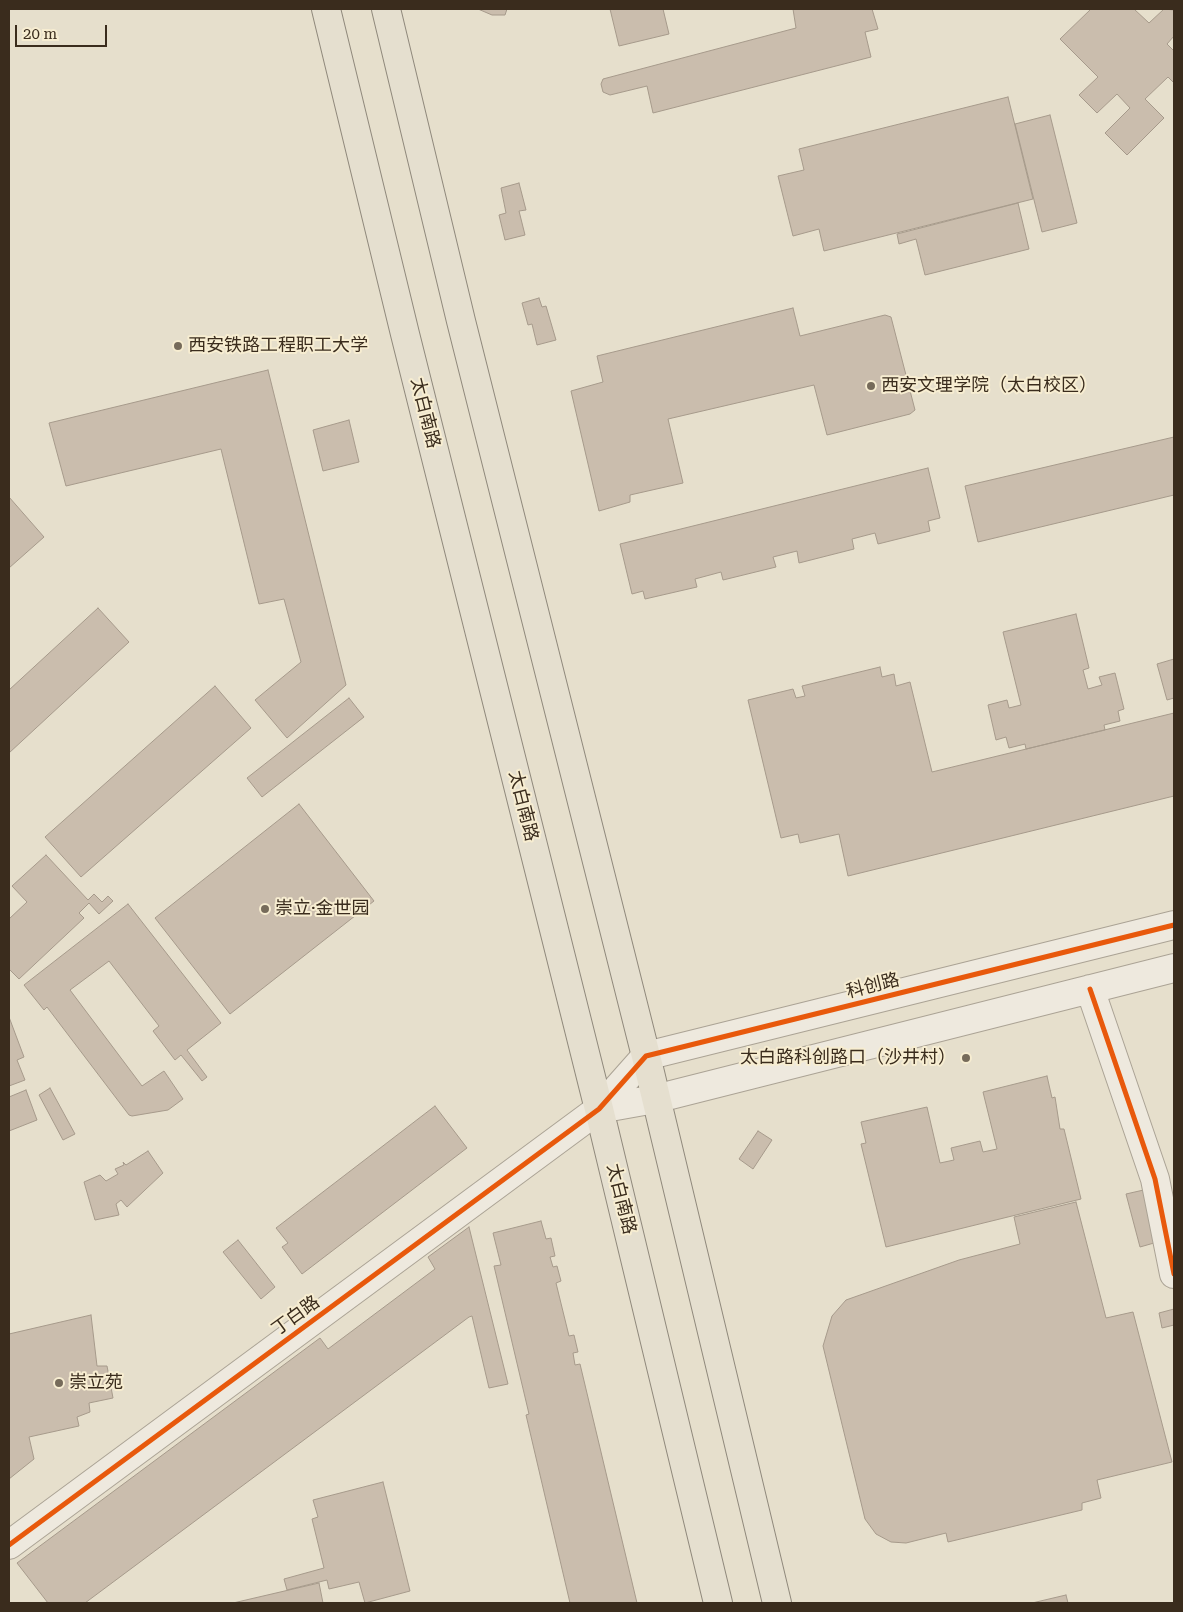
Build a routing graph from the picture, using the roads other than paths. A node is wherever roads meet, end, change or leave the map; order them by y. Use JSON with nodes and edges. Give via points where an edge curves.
{"nodes":[{"id":1,"x":326,"y":9,"type":"edge"},
{"id":2,"x":386,"y":9,"type":"edge"},
{"id":3,"x":1174,"y":925,"type":"edge"},
{"id":4,"x":1174,"y":968,"type":"edge"},
{"id":5,"x":1090,"y":990,"type":"junction"},
{"id":6,"x":646,"y":1056,"type":"junction"},
{"id":7,"x":655,"y":1099,"type":"junction"},
{"id":8,"x":599,"y":1110,"type":"junction"},
{"id":9,"x":1174,"y":1274,"type":"edge"},
{"id":10,"x":9,"y":1545,"type":"edge"},
{"id":11,"x":718,"y":1603,"type":"edge"},
{"id":12,"x":777,"y":1603,"type":"edge"}],
"edges":[{"from":1,"to":8,"type":"main road","name":"太白南路"},
{"from":2,"to":6,"type":"main road","via":[[463,330]]},
{"from":3,"to":6,"type":"street","name":"科创路"},
{"from":4,"to":5,"type":"street"},
{"from":5,"to":7,"type":"street"},
{"from":5,"to":9,"type":"street","via":[[1155,1179]]},
{"from":6,"to":7,"type":"main road"},
{"from":6,"to":8,"type":"street"},
{"from":7,"to":8,"type":"street"},
{"from":7,"to":12,"type":"main road"},
{"from":8,"to":10,"type":"street","name":"丁白路"},
{"from":8,"to":11,"type":"main road","name":"太白南路"}]}
